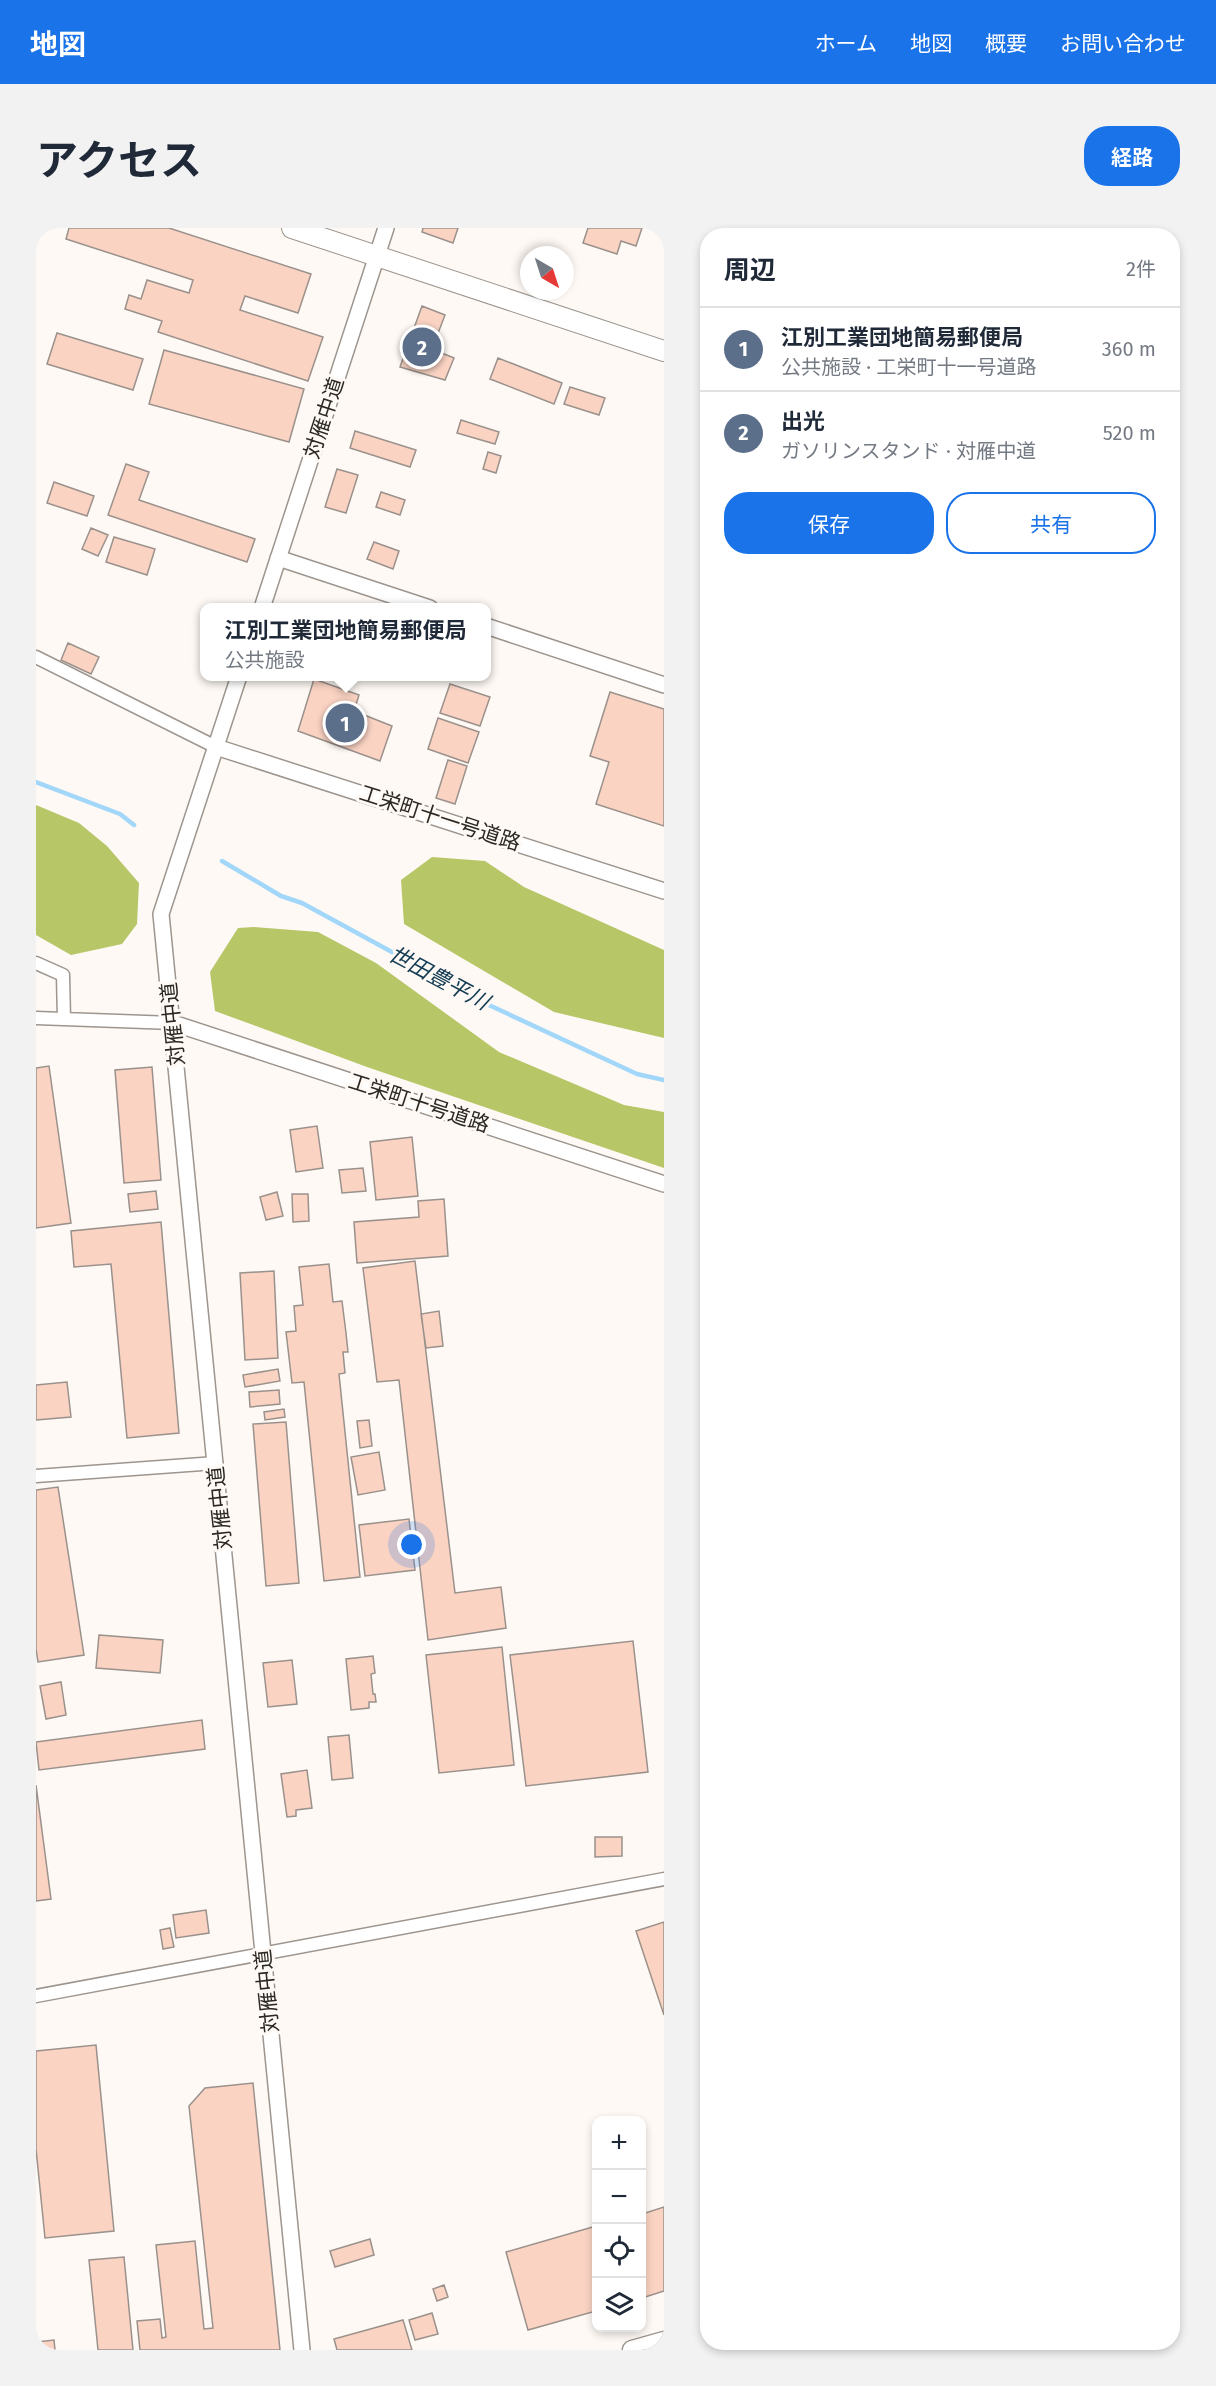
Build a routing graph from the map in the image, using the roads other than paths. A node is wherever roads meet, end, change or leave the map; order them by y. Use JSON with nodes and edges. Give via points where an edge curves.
{"nodes":[{"id":1,"x":292,"y":228,"type":"edge"},
{"id":2,"x":386,"y":228,"type":"edge"},
{"id":3,"x":377,"y":256,"type":"junction"},
{"id":4,"x":664,"y":351,"type":"edge"},
{"id":5,"x":278,"y":558,"type":"junction"},
{"id":6,"x":264,"y":603,"type":"edge"},
{"id":7,"x":415,"y":603,"type":"edge"},
{"id":8,"x":491,"y":628,"type":"edge"},
{"id":9,"x":36,"y":657,"type":"edge"},
{"id":10,"x":237,"y":681,"type":"edge"},
{"id":11,"x":664,"y":685,"type":"edge"},
{"id":12,"x":216,"y":747,"type":"junction"},
{"id":13,"x":664,"y":891,"type":"edge"},
{"id":14,"x":36,"y":963,"type":"edge"},
{"id":15,"x":36,"y":1018,"type":"edge"},
{"id":16,"x":64,"y":1019,"type":"junction"},
{"id":17,"x":173,"y":1023,"type":"junction"},
{"id":18,"x":664,"y":1184,"type":"edge"},
{"id":19,"x":216,"y":1463,"type":"junction"},
{"id":20,"x":36,"y":1476,"type":"edge"},
{"id":21,"x":664,"y":1879,"type":"edge"},
{"id":22,"x":264,"y":1954,"type":"junction"},
{"id":23,"x":36,"y":1996,"type":"edge"},
{"id":24,"x":664,"y":2340,"type":"edge"},
{"id":25,"x":302,"y":2350,"type":"edge"},
{"id":26,"x":632,"y":2350,"type":"edge"}],
"edges":[{"from":1,"to":3,"type":"main road"},
{"from":2,"to":3,"type":"street","name":"対雁中道"},
{"from":3,"to":4,"type":"main road"},
{"from":3,"to":5,"type":"street","name":"対雁中道"},
{"from":5,"to":6,"type":"street","name":"対雁中道"},
{"from":5,"to":7,"type":"street"},
{"from":8,"to":11,"type":"street"},
{"from":9,"to":12,"type":"street"},
{"from":10,"to":12,"type":"street","name":"対雁中道"},
{"from":12,"to":13,"type":"street","name":"工栄町十一号道路"},
{"from":12,"to":17,"type":"street","name":"対雁中道","via":[[161,914]]},
{"from":14,"to":16,"type":"street","via":[[63,975]]},
{"from":15,"to":16,"type":"street"},
{"from":16,"to":17,"type":"street"},
{"from":17,"to":18,"type":"street","name":"工栄町十号道路"},
{"from":17,"to":19,"type":"street","name":"対雁中道"},
{"from":19,"to":20,"type":"street"},
{"from":19,"to":22,"type":"street","name":"対雁中道"},
{"from":21,"to":22,"type":"street"},
{"from":22,"to":23,"type":"street"},
{"from":22,"to":25,"type":"street","name":"対雁中道"},
{"from":24,"to":26,"type":"main road"}]}
